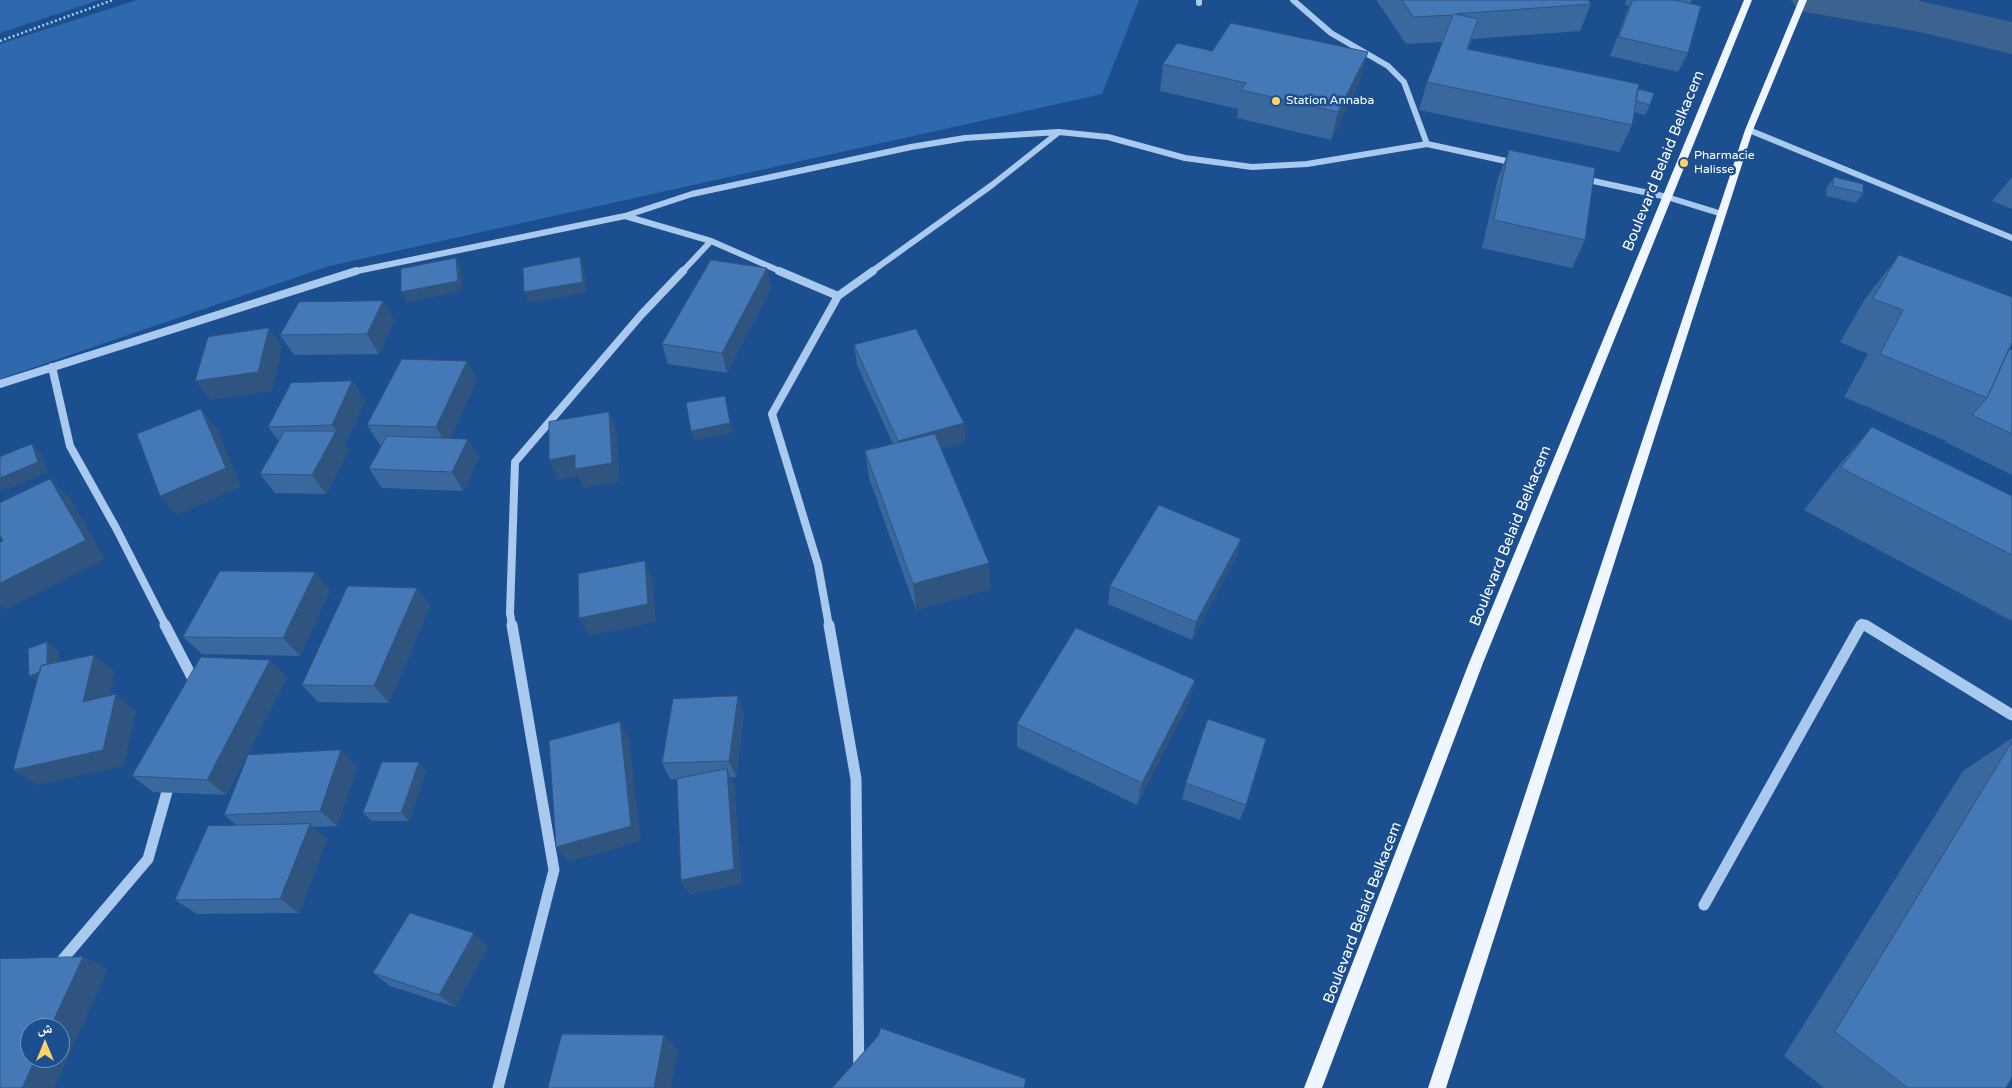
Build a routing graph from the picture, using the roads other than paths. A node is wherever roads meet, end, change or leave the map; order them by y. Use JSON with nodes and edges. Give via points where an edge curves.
{"nodes":[{"id":1,"x":1293,"y":0,"type":"edge"},
{"id":2,"x":1748,"y":0,"type":"edge"},
{"id":3,"x":1802,"y":2,"type":"edge"},
{"id":4,"x":1750,"y":130,"type":"junction"},
{"id":5,"x":1059,"y":132,"type":"junction"},
{"id":6,"x":1427,"y":144,"type":"junction"},
{"id":7,"x":1523,"y":165,"type":"edge"},
{"id":8,"x":1580,"y":178,"type":"edge"},
{"id":9,"x":1667,"y":197,"type":"junction"},
{"id":10,"x":1722,"y":214,"type":"junction"},
{"id":11,"x":625,"y":216,"type":"junction"},
{"id":12,"x":2012,"y":238,"type":"edge"},
{"id":13,"x":711,"y":241,"type":"junction"},
{"id":14,"x":838,"y":296,"type":"junction"},
{"id":15,"x":52,"y":367,"type":"junction"},
{"id":16,"x":0,"y":384,"type":"edge"},
{"id":17,"x":194,"y":695,"type":"edge"},
{"id":18,"x":2012,"y":715,"type":"edge"},
{"id":19,"x":172,"y":772,"type":"edge"},
{"id":20,"x":1704,"y":905,"type":"dead end"},
{"id":21,"x":51,"y":973,"type":"edge"},
{"id":22,"x":498,"y":1088,"type":"edge"},
{"id":23,"x":859,"y":1088,"type":"edge"},
{"id":24,"x":1313,"y":1088,"type":"edge"},
{"id":25,"x":1437,"y":1088,"type":"edge"}],
"edges":[{"from":1,"to":6,"type":"street","via":[[1330,32],[1388,66],[1404,82]]},
{"from":2,"to":9,"type":"main road","name":"Boulevard Belaid Belkacem"},
{"from":3,"to":4,"type":"main road"},
{"from":4,"to":10,"type":"main road"},
{"from":4,"to":12,"type":"street"},
{"from":5,"to":6,"type":"street","via":[[1108,137],[1185,158],[1252,167],[1307,164]]},
{"from":5,"to":11,"type":"street","via":[[965,138],[911,147],[692,194]]},
{"from":5,"to":14,"type":"street","via":[[992,185]]},
{"from":6,"to":7,"type":"street"},
{"from":8,"to":9,"type":"street"},
{"from":9,"to":10,"type":"street"},
{"from":9,"to":24,"type":"main road","name":"Boulevard Belaid Belkacem","via":[[1476,663]]},
{"from":10,"to":25,"type":"main road"},
{"from":11,"to":13,"type":"street"},
{"from":11,"to":15,"type":"street","via":[[364,268]]},
{"from":13,"to":14,"type":"street"},
{"from":13,"to":22,"type":"street","via":[[641,315],[515,462],[510,613],[554,870]]},
{"from":14,"to":23,"type":"street","via":[[772,414],[818,565],[856,779]]},
{"from":15,"to":16,"type":"street"},
{"from":15,"to":17,"type":"street","via":[[70,446],[197,686]]},
{"from":18,"to":20,"type":"street","via":[[1862,623]]},
{"from":19,"to":21,"type":"street","via":[[148,859]]}]}
